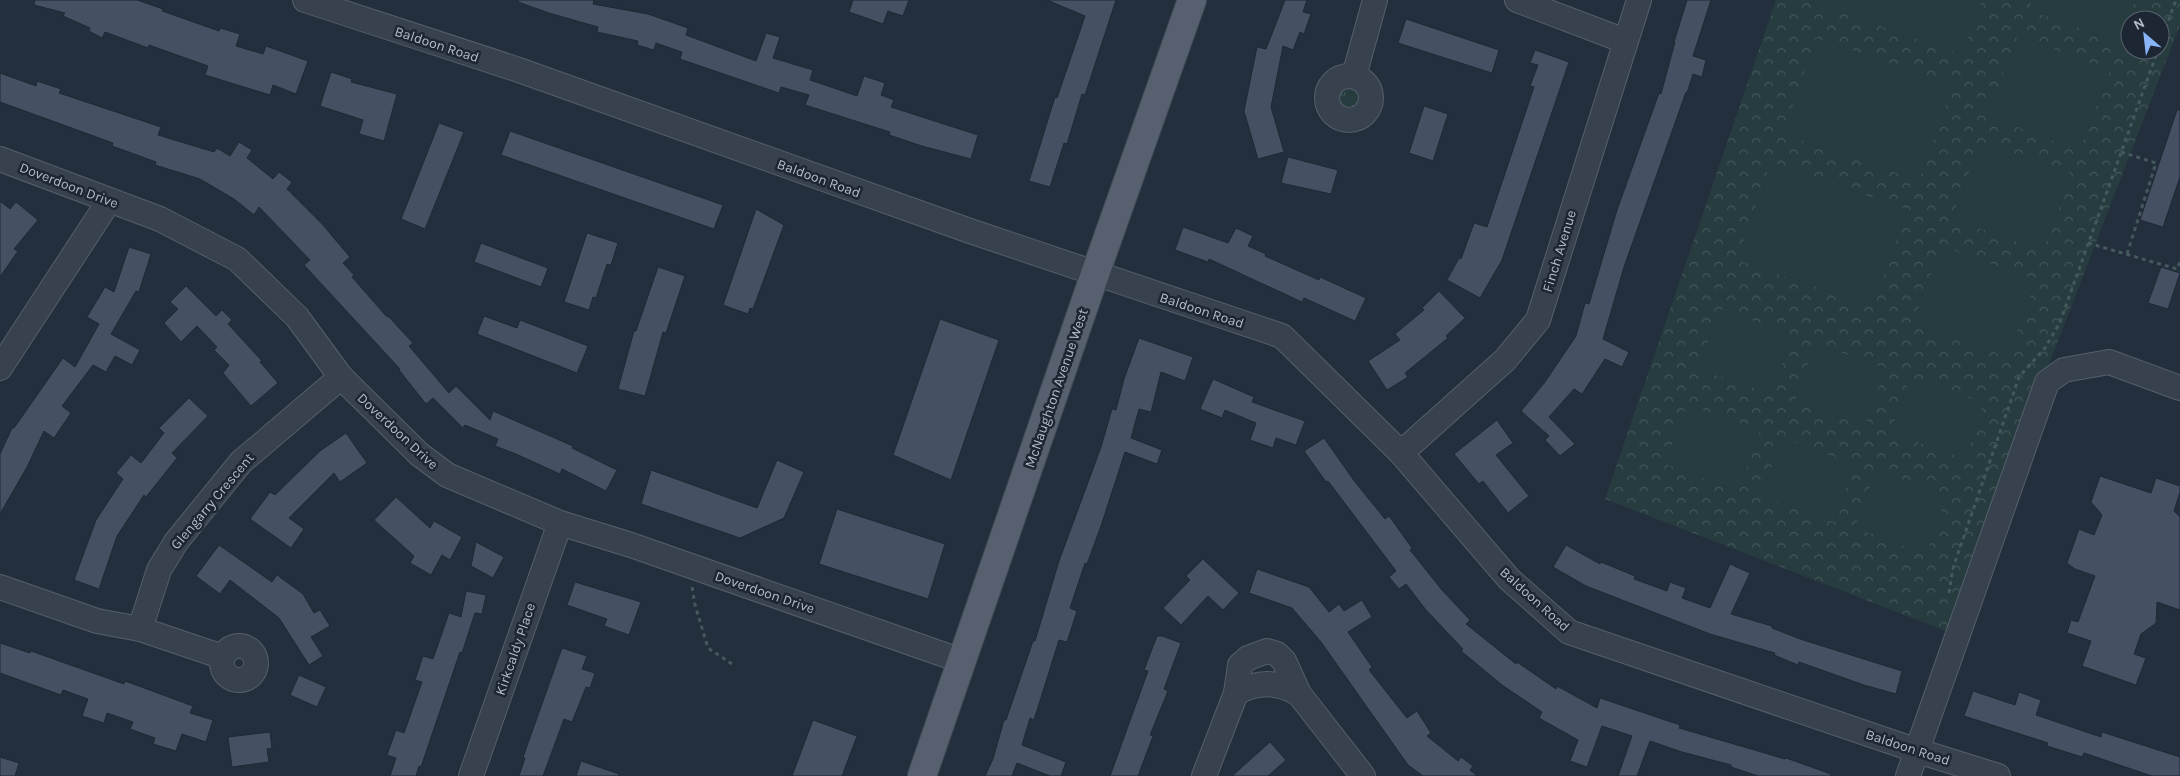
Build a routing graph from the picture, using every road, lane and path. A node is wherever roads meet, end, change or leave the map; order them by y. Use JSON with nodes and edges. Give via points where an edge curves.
{"nodes":[{"id":1,"x":305,"y":0,"type":"edge"},
{"id":2,"x":1192,"y":0,"type":"edge"},
{"id":3,"x":1375,"y":0,"type":"edge"},
{"id":4,"x":1517,"y":0,"type":"edge"},
{"id":5,"x":1639,"y":0,"type":"edge"},
{"id":6,"x":2176,"y":0,"type":"edge"},
{"id":7,"x":333,"y":5,"type":"edge"},
{"id":8,"x":2170,"y":16,"type":"edge"},
{"id":9,"x":1625,"y":41,"type":"junction"},
{"id":10,"x":1354,"y":76,"type":"dead end"},
{"id":11,"x":2121,"y":151,"type":"dead end"},
{"id":12,"x":0,"y":159,"type":"edge"},
{"id":13,"x":109,"y":201,"type":"junction"},
{"id":14,"x":2088,"y":243,"type":"dead end"},
{"id":15,"x":2127,"y":254,"type":"junction"},
{"id":16,"x":2180,"y":262,"type":"edge"},
{"id":17,"x":1095,"y":274,"type":"junction"},
{"id":18,"x":0,"y":368,"type":"edge"},
{"id":19,"x":341,"y":377,"type":"junction"},
{"id":20,"x":2180,"y":388,"type":"edge"},
{"id":21,"x":1401,"y":452,"type":"junction"},
{"id":22,"x":560,"y":523,"type":"junction"},
{"id":23,"x":698,"y":569,"type":"junction"},
{"id":24,"x":0,"y":587,"type":"edge"},
{"id":25,"x":140,"y":629,"type":"junction"},
{"id":26,"x":223,"y":657,"type":"dead end"},
{"id":27,"x":962,"y":661,"type":"junction"},
{"id":28,"x":732,"y":664,"type":"dead end"},
{"id":29,"x":1236,"y":693,"type":"junction"},
{"id":30,"x":1299,"y":694,"type":"junction"},
{"id":31,"x":1918,"y":751,"type":"junction"},
{"id":32,"x":471,"y":776,"type":"edge"},
{"id":33,"x":922,"y":776,"type":"edge"},
{"id":34,"x":1204,"y":776,"type":"edge"},
{"id":35,"x":1363,"y":776,"type":"edge"},
{"id":36,"x":1908,"y":776,"type":"edge"},
{"id":37,"x":1998,"y":776,"type":"edge"}],
"edges":[{"from":1,"to":7,"type":"street","name":"Baldoon Road"},
{"from":2,"to":17,"type":"main road","name":"McNaughton Avenue West"},
{"from":3,"to":10,"type":"street"},
{"from":4,"to":9,"type":"street"},
{"from":5,"to":9,"type":"street","name":"Finch Avenue"},
{"from":6,"to":8,"type":"path"},
{"from":7,"to":17,"type":"street","name":"Baldoon Road"},
{"from":9,"to":21,"type":"street","name":"Finch Avenue","via":[[1538,320],[1505,360]]},
{"from":11,"to":15,"type":"path","via":[[2156,164]]},
{"from":12,"to":13,"type":"street","name":"Doverdoon Drive"},
{"from":13,"to":18,"type":"street"},
{"from":13,"to":19,"type":"street","name":"Doverdoon Drive","via":[[160,219],[237,259],[297,318]]},
{"from":14,"to":15,"type":"path"},
{"from":15,"to":16,"type":"path","via":[[2177,270]]},
{"from":17,"to":21,"type":"street","name":"Baldoon Road","via":[[1282,336]]},
{"from":17,"to":27,"type":"main road","name":"McNaughton Avenue West"},
{"from":19,"to":22,"type":"street","name":"Doverdoon Drive","via":[[419,454],[448,475]]},
{"from":19,"to":25,"type":"street","name":"Glengarry Crescent","via":[[241,462],[181,535],[159,570]]},
{"from":20,"to":31,"type":"street","via":[[2109,362],[2064,370],[2046,382]]},
{"from":21,"to":31,"type":"street","name":"Baldoon Road","via":[[1509,579],[1569,632]]},
{"from":22,"to":23,"type":"street","name":"Doverdoon Drive"},
{"from":22,"to":32,"type":"street","name":"Kirkcaldy Place"},
{"from":23,"to":27,"type":"street","name":"Doverdoon Drive"},
{"from":23,"to":28,"type":"path","via":[[692,588],[708,648]]},
{"from":24,"to":25,"type":"street","via":[[97,621]]},
{"from":25,"to":26,"type":"street"},
{"from":27,"to":33,"type":"main road","name":"McNaughton Avenue West"},
{"from":29,"to":30,"type":"street","via":[[1253,684],[1278,684]]},
{"from":29,"to":30,"type":"street","via":[[1240,666],[1248,658],[1267,651],[1284,661]]},
{"from":29,"to":34,"type":"street"},
{"from":30,"to":35,"type":"street"},
{"from":31,"to":36,"type":"street"},
{"from":31,"to":37,"type":"street","name":"Baldoon Road"}]}
